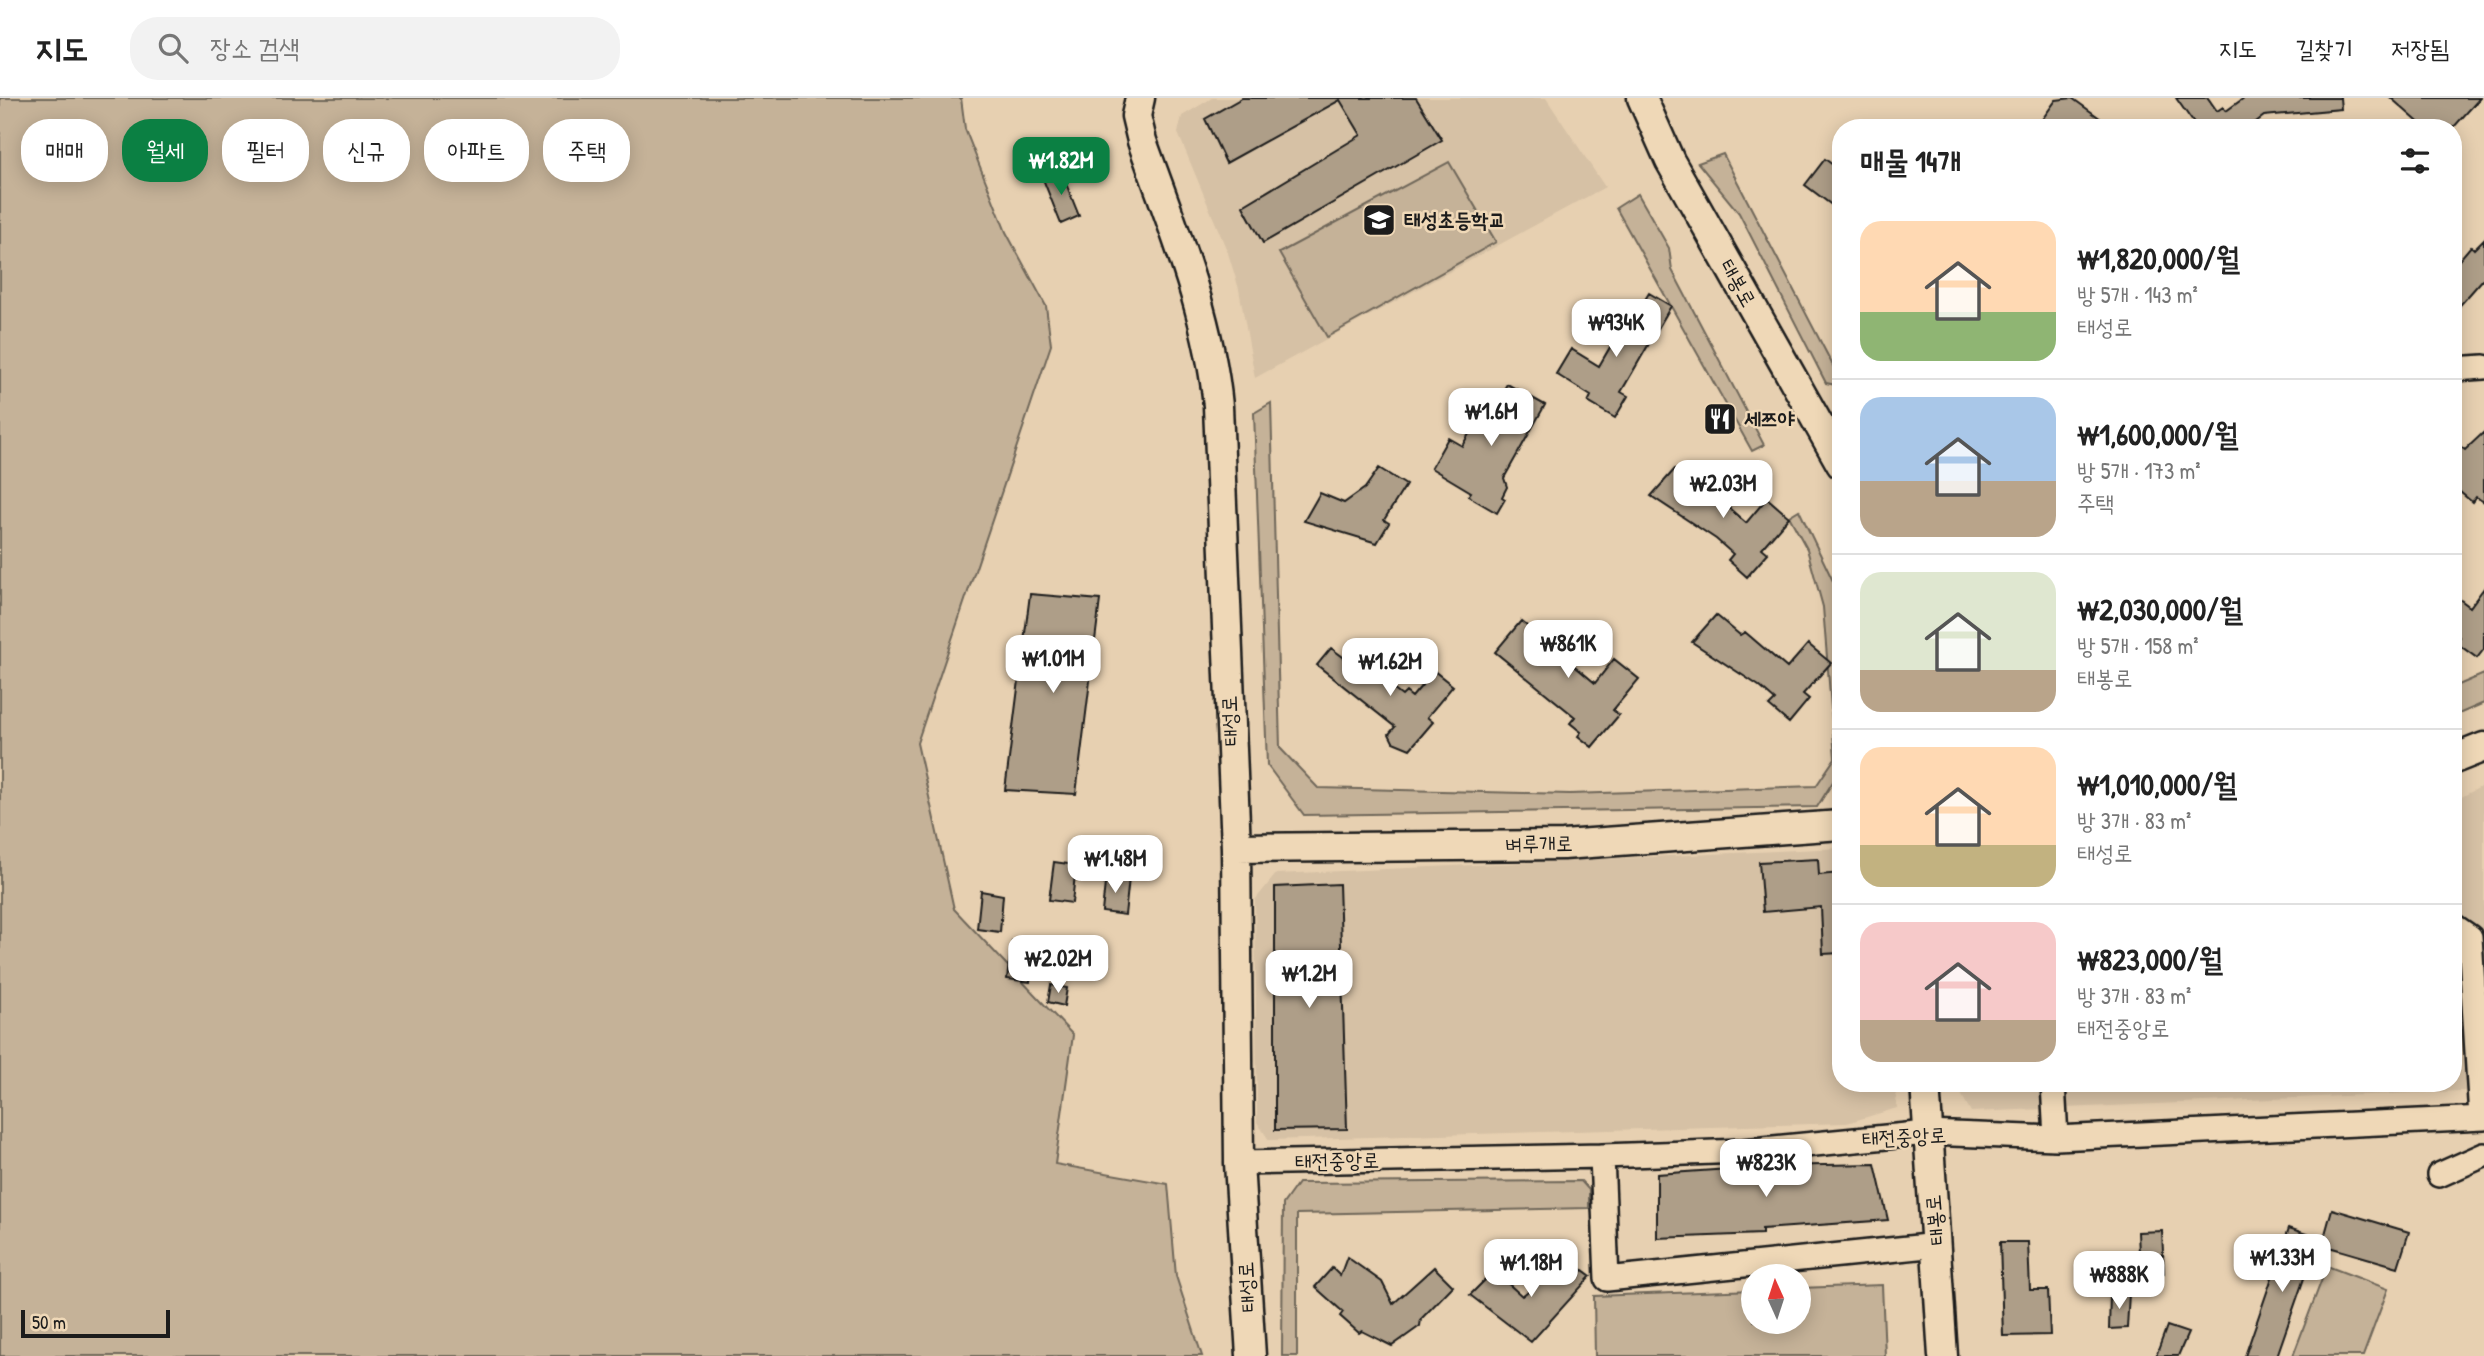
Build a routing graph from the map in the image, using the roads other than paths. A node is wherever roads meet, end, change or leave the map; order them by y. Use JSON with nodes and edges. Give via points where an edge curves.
{"nodes":[{"id":1,"x":1140,"y":98,"type":"edge"},
{"id":2,"x":1643,"y":98,"type":"edge"},
{"id":3,"x":2484,"y":367,"type":"edge"},
{"id":4,"x":2462,"y":368,"type":"edge"},
{"id":5,"x":1832,"y":441,"type":"edge"},
{"id":6,"x":2484,"y":747,"type":"edge"},
{"id":7,"x":2462,"y":756,"type":"edge"},
{"id":8,"x":1832,"y":825,"type":"edge"},
{"id":9,"x":1236,"y":848,"type":"junction"},
{"id":10,"x":2462,"y":932,"type":"edge"},
{"id":11,"x":1925,"y":1092,"type":"edge"},
{"id":12,"x":2053,"y":1092,"type":"edge"},
{"id":13,"x":2482,"y":1118,"type":"edge"},
{"id":14,"x":1927,"y":1133,"type":"junction"},
{"id":15,"x":2056,"y":1138,"type":"junction"},
{"id":16,"x":2484,"y":1155,"type":"edge"},
{"id":17,"x":1602,"y":1156,"type":"junction"},
{"id":18,"x":1240,"y":1163,"type":"junction"},
{"id":19,"x":2439,"y":1175,"type":"dead end"},
{"id":20,"x":1937,"y":1245,"type":"junction"},
{"id":21,"x":1251,"y":1356,"type":"edge"},
{"id":22,"x":1943,"y":1356,"type":"edge"}],
"edges":[{"from":1,"to":9,"type":"street","name":"태성로","via":[[1136,116],[1142,141],[1196,291],[1214,366]]},
{"from":2,"to":5,"type":"street","name":"태봉로","via":[[1670,161]]},
{"from":3,"to":4,"type":"street"},
{"from":6,"to":7,"type":"street"},
{"from":8,"to":9,"type":"street","name":"벼루개로","via":[[1563,845]]},
{"from":9,"to":18,"type":"street","name":"태성로"},
{"from":10,"to":13,"type":"street","via":[[2470,937]]},
{"from":11,"to":14,"type":"street","name":"태봉로"},
{"from":12,"to":15,"type":"street"},
{"from":13,"to":15,"type":"street","name":"태전중앙로"},
{"from":14,"to":15,"type":"street","name":"태전중앙로"},
{"from":14,"to":17,"type":"street","name":"태전중앙로","via":[[1743,1151]]},
{"from":14,"to":20,"type":"street","name":"태봉로"},
{"from":16,"to":19,"type":"street"},
{"from":17,"to":18,"type":"street","name":"태전중앙로"},
{"from":17,"to":20,"type":"street","via":[[1607,1279]]},
{"from":18,"to":21,"type":"street","name":"태성로"},
{"from":20,"to":22,"type":"street","name":"태봉로"}]}
